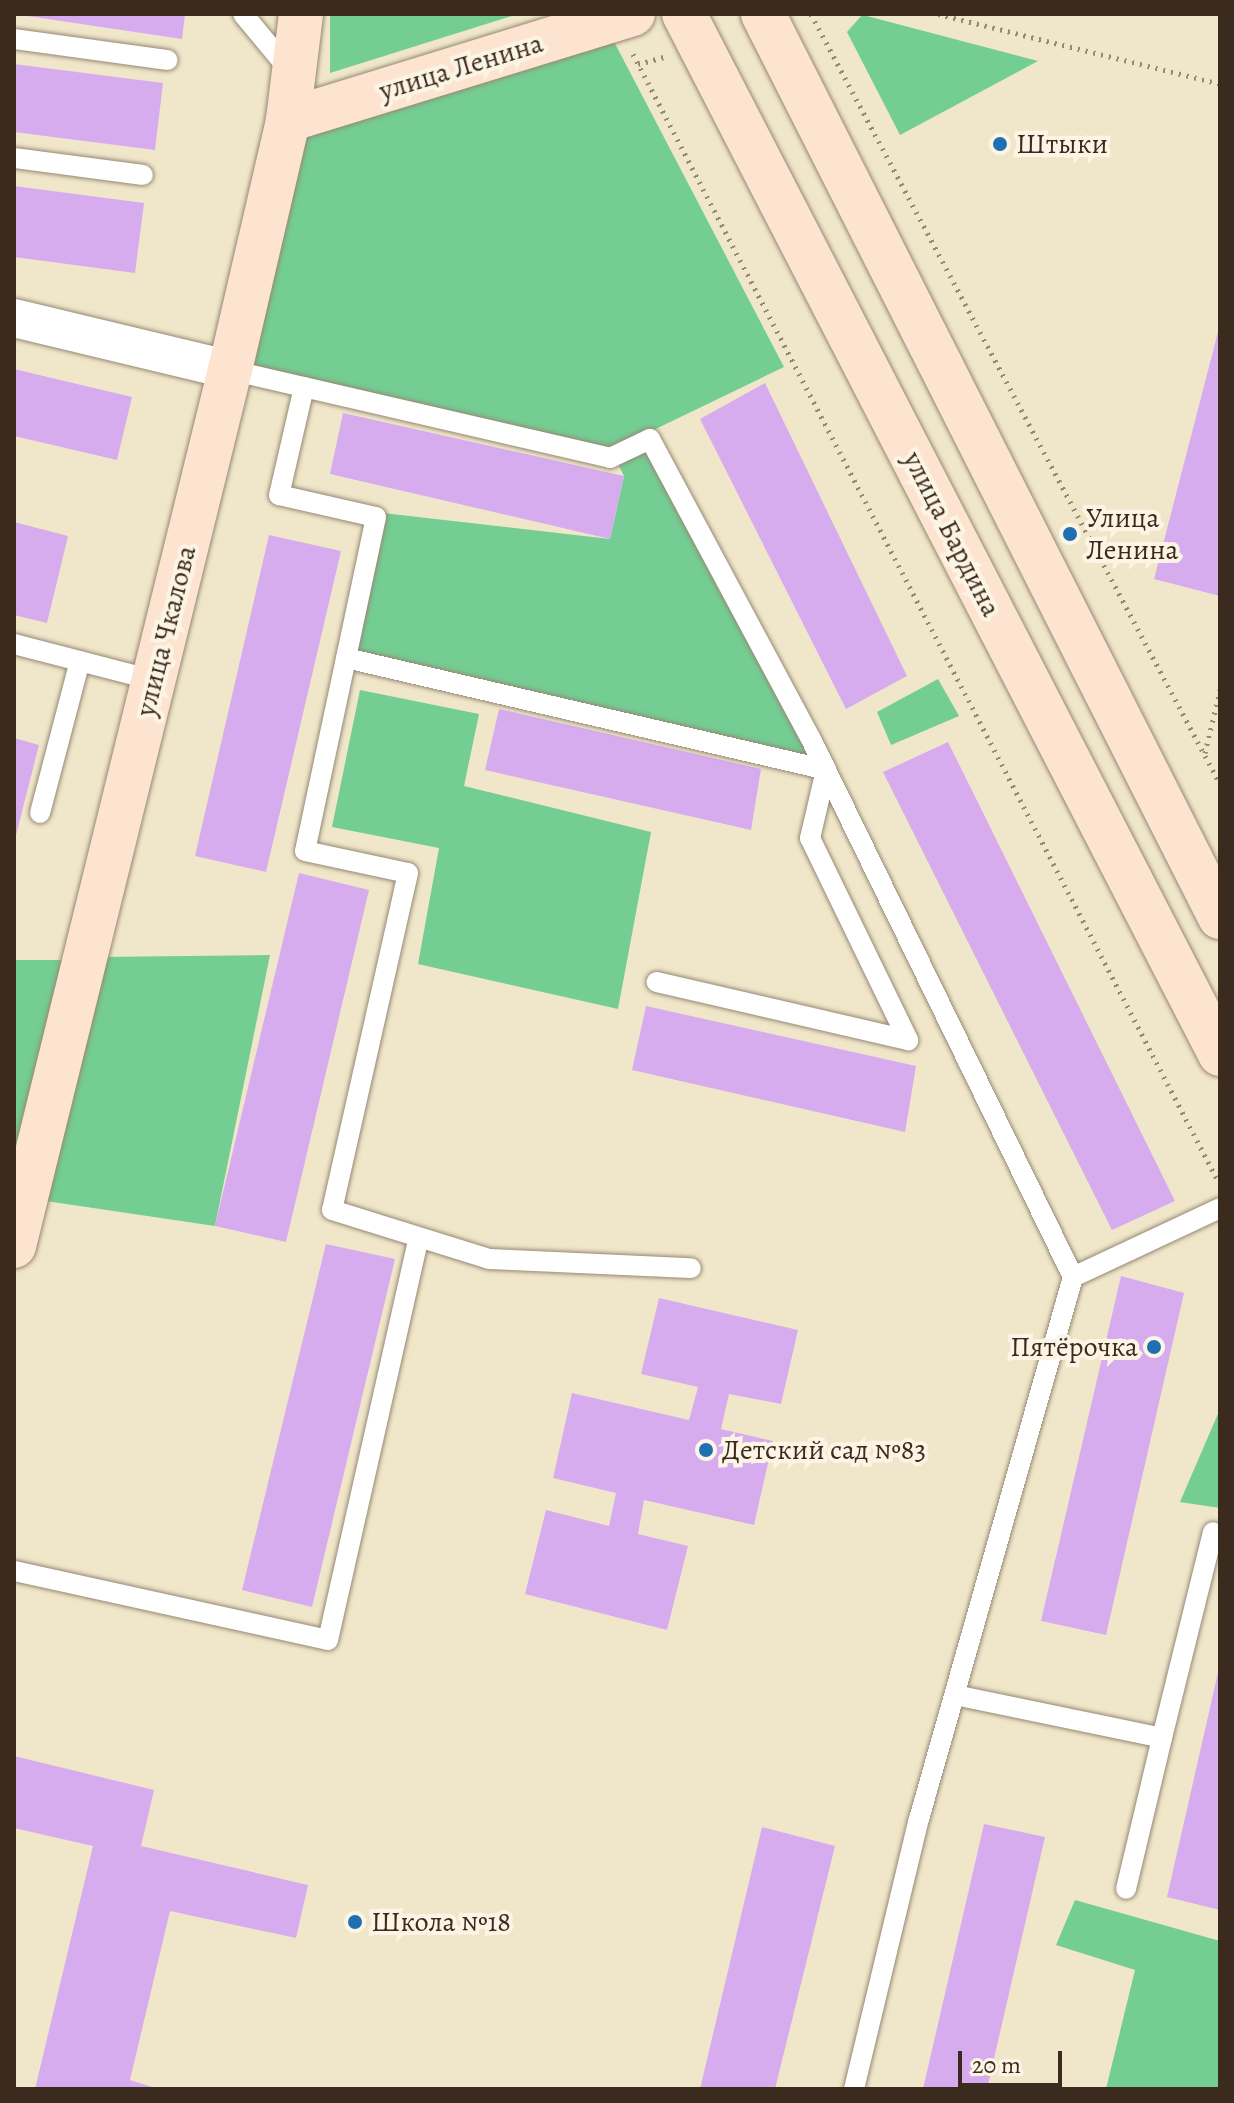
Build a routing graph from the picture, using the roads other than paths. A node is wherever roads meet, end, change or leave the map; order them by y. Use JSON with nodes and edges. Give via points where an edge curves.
{"nodes":[{"id":1,"x":243,"y":14,"type":"edge"},
{"id":2,"x":301,"y":14,"type":"edge"},
{"id":3,"x":684,"y":14,"type":"edge"},
{"id":4,"x":763,"y":14,"type":"edge"},
{"id":5,"x":624,"y":17,"type":"edge"},
{"id":6,"x":14,"y":39,"type":"edge"},
{"id":7,"x":168,"y":60,"type":"dead end"},
{"id":8,"x":295,"y":77,"type":"junction"},
{"id":9,"x":288,"y":120,"type":"junction"},
{"id":10,"x":14,"y":158,"type":"edge"},
{"id":11,"x":143,"y":175,"type":"dead end"},
{"id":12,"x":14,"y":318,"type":"edge"},
{"id":13,"x":230,"y":370,"type":"junction"},
{"id":14,"x":304,"y":387,"type":"junction"},
{"id":15,"x":14,"y":644,"type":"edge"},
{"id":16,"x":346,"y":658,"type":"junction"},
{"id":17,"x":80,"y":661,"type":"junction"},
{"id":18,"x":153,"y":680,"type":"junction"},
{"id":19,"x":826,"y":770,"type":"junction"},
{"id":20,"x":40,"y":813,"type":"dead end"},
{"id":21,"x":1220,"y":917,"type":"edge"},
{"id":22,"x":657,"y":982,"type":"dead end"},
{"id":23,"x":1220,"y":1054,"type":"edge"},
{"id":24,"x":19,"y":1202,"type":"edge"},
{"id":25,"x":1220,"y":1208,"type":"edge"},
{"id":26,"x":418,"y":1240,"type":"junction"},
{"id":27,"x":14,"y":1246,"type":"edge"},
{"id":28,"x":691,"y":1268,"type":"dead end"},
{"id":29,"x":1073,"y":1277,"type":"junction"},
{"id":30,"x":1213,"y":1532,"type":"dead end"},
{"id":31,"x":14,"y":1571,"type":"edge"},
{"id":32,"x":955,"y":1695,"type":"junction"},
{"id":33,"x":1162,"y":1738,"type":"junction"},
{"id":34,"x":1126,"y":1889,"type":"dead end"},
{"id":35,"x":854,"y":2089,"type":"edge"}],
"edges":[{"from":1,"to":8,"type":"lane"},
{"from":2,"to":8,"type":"main road","name":"улица Чкалова"},
{"from":3,"to":23,"type":"main road","name":"улица Бардина"},
{"from":4,"to":21,"type":"main road"},
{"from":5,"to":9,"type":"main road","name":"улица Ленина"},
{"from":6,"to":7,"type":"lane"},
{"from":8,"to":9,"type":"main road","name":"улица Чкалова"},
{"from":9,"to":13,"type":"main road","name":"улица Чкалова"},
{"from":10,"to":11,"type":"lane"},
{"from":12,"to":13,"type":"street"},
{"from":13,"to":14,"type":"lane"},
{"from":13,"to":18,"type":"main road","name":"улица Чкалова"},
{"from":14,"to":16,"type":"lane","via":[[279,495],[376,517]]},
{"from":14,"to":19,"type":"lane","via":[[610,458],[650,439]]},
{"from":15,"to":17,"type":"lane"},
{"from":16,"to":19,"type":"lane"},
{"from":16,"to":26,"type":"lane","via":[[305,851],[408,873],[332,1210]]},
{"from":17,"to":18,"type":"lane"},
{"from":17,"to":20,"type":"lane"},
{"from":18,"to":24,"type":"main road","name":"улица Чкалова"},
{"from":19,"to":22,"type":"lane","via":[[810,838],[908,1040]]},
{"from":19,"to":29,"type":"lane"},
{"from":24,"to":27,"type":"main road","name":"улица Чкалова"},
{"from":25,"to":29,"type":"lane"},
{"from":26,"to":28,"type":"lane","via":[[489,1259]]},
{"from":26,"to":31,"type":"lane","via":[[328,1640]]},
{"from":29,"to":32,"type":"lane"},
{"from":30,"to":33,"type":"lane"},
{"from":32,"to":33,"type":"lane"},
{"from":32,"to":35,"type":"lane"},
{"from":33,"to":34,"type":"lane"}]}
